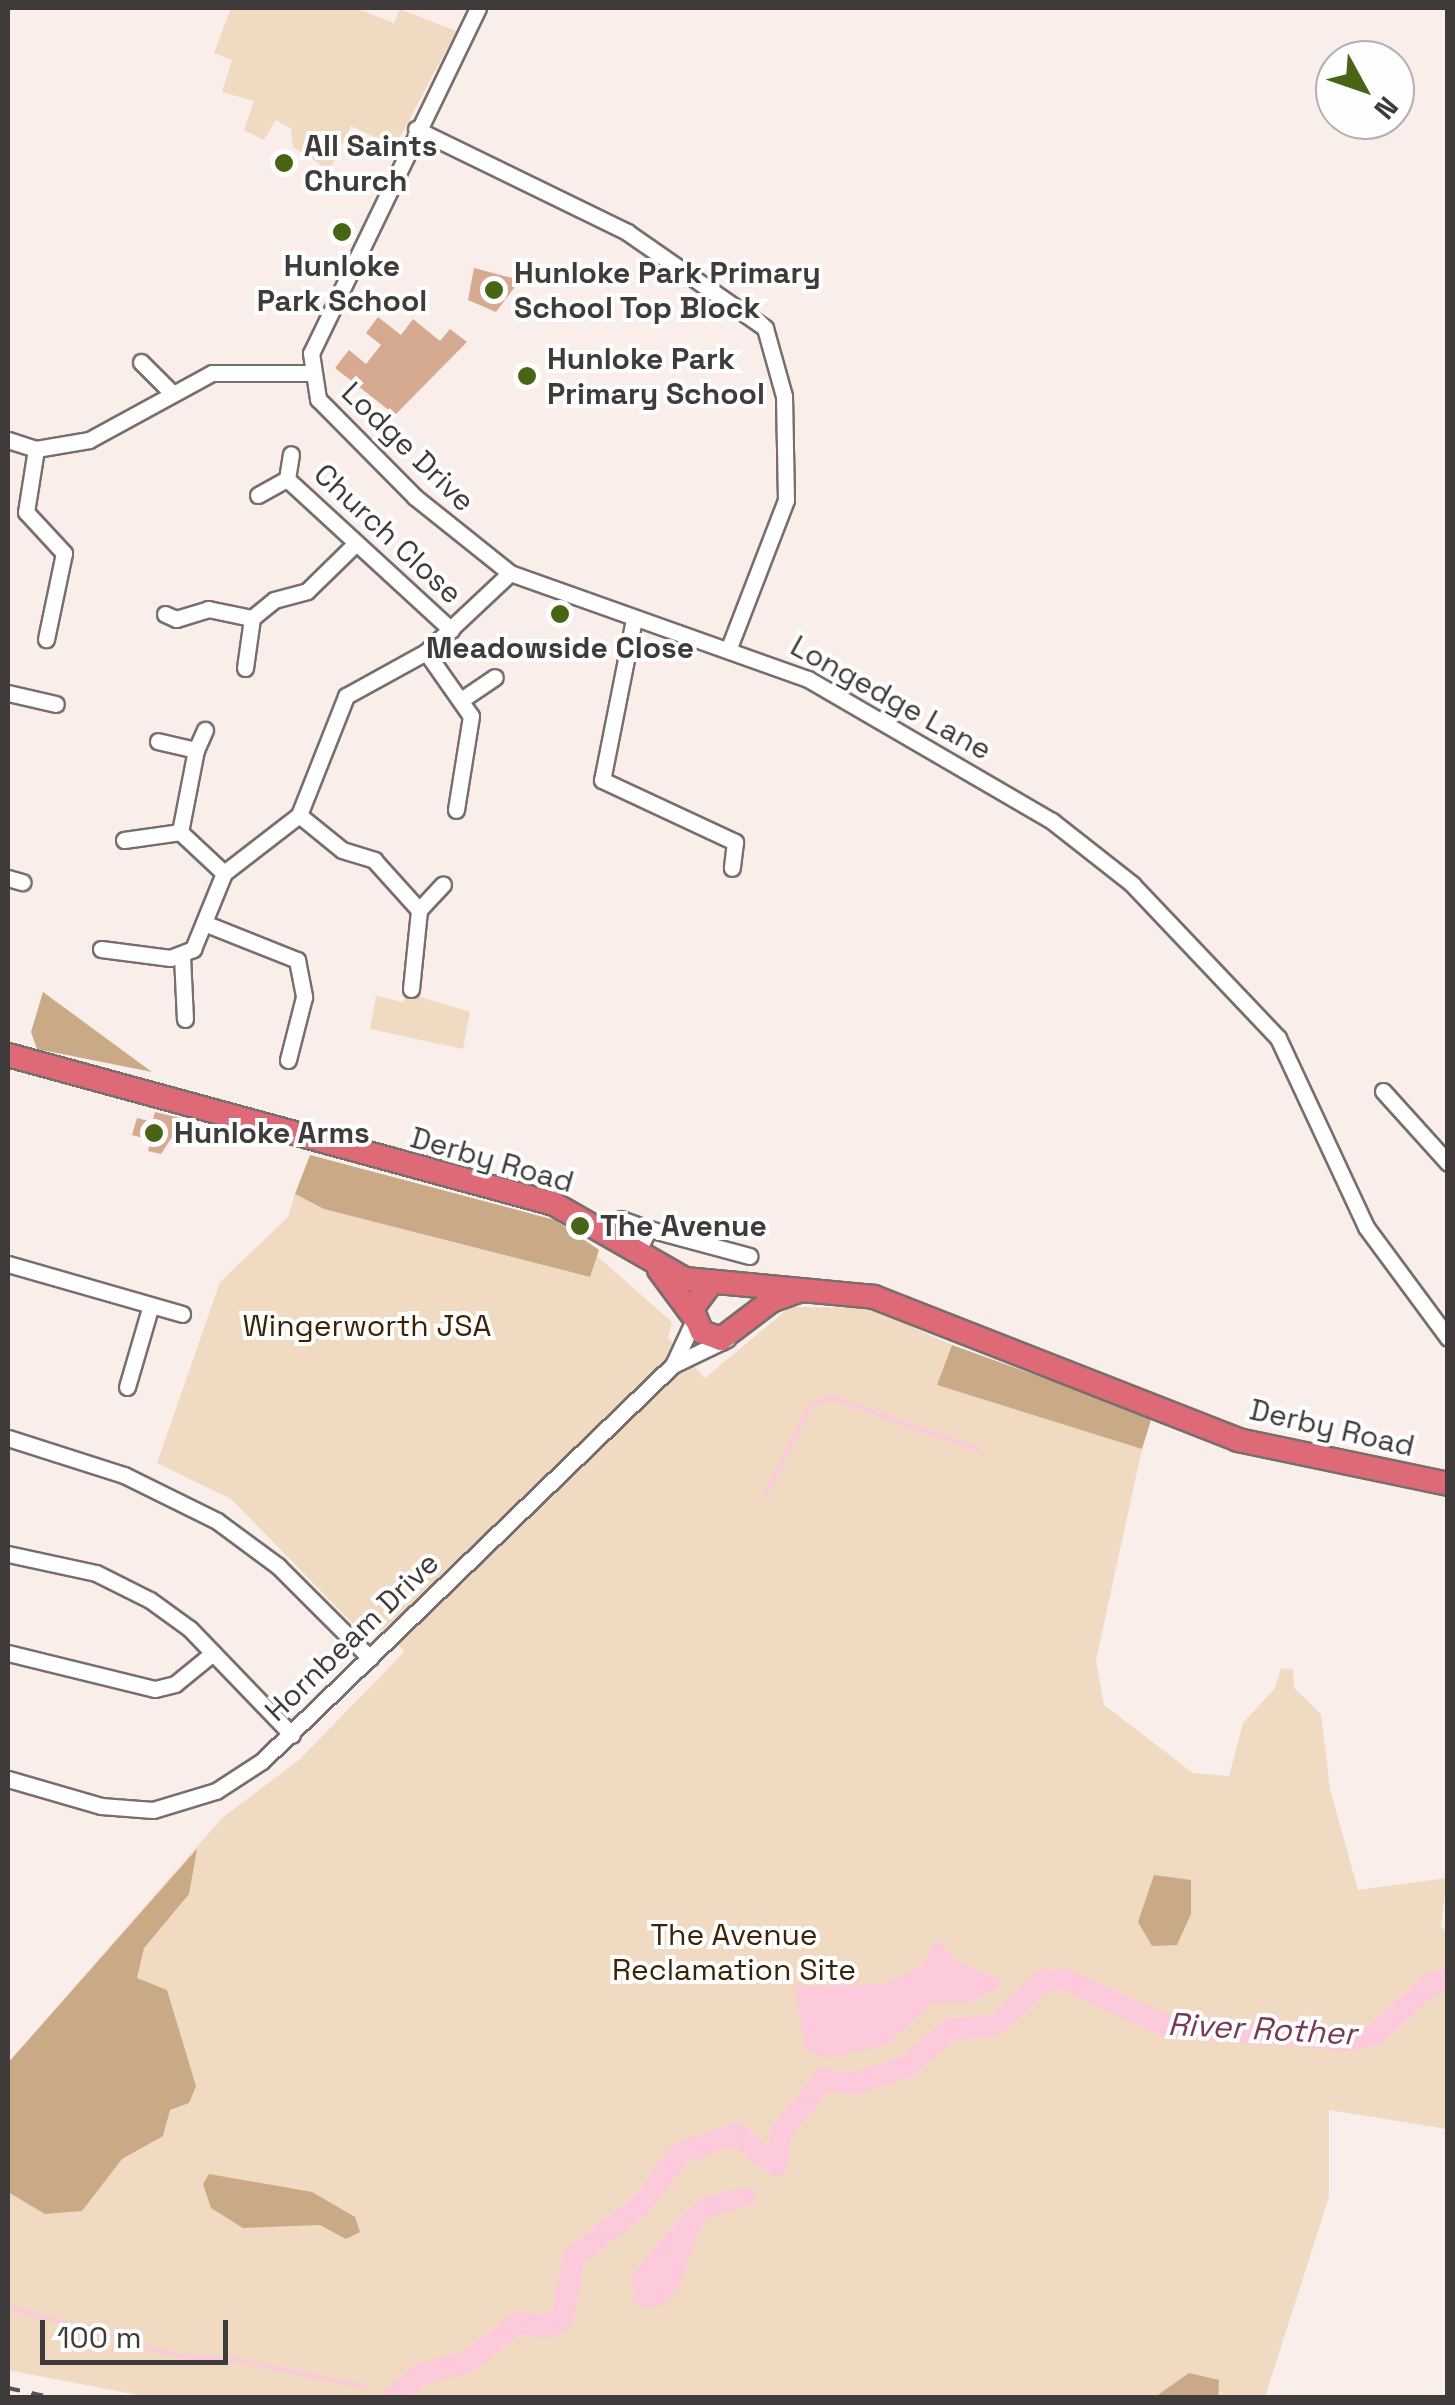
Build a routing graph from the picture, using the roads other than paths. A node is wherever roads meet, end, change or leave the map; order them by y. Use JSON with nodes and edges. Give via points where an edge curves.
{"nodes":[{"id":1,"x":478,"y":8,"type":"edge"},
{"id":2,"x":416,"y":129,"type":"junction"},
{"id":3,"x":142,"y":362,"type":"dead end"},
{"id":4,"x":308,"y":373,"type":"junction"},
{"id":5,"x":170,"y":391,"type":"junction"},
{"id":6,"x":8,"y":440,"type":"edge"},
{"id":7,"x":36,"y":449,"type":"junction"},
{"id":8,"x":292,"y":454,"type":"dead end"},
{"id":9,"x":287,"y":478,"type":"junction"},
{"id":10,"x":258,"y":495,"type":"dead end"},
{"id":11,"x":354,"y":545,"type":"junction"},
{"id":12,"x":510,"y":573,"type":"junction"},
{"id":13,"x":165,"y":614,"type":"dead end"},
{"id":14,"x":252,"y":618,"type":"junction"},
{"id":15,"x":634,"y":619,"type":"junction"},
{"id":16,"x":452,"y":630,"type":"junction"},
{"id":17,"x":46,"y":639,"type":"dead end"},
{"id":18,"x":728,"y":648,"type":"junction"},
{"id":19,"x":426,"y":652,"type":"junction"},
{"id":20,"x":245,"y":668,"type":"dead end"},
{"id":21,"x":495,"y":677,"type":"dead end"},
{"id":22,"x":8,"y":693,"type":"edge"},
{"id":23,"x":464,"y":698,"type":"junction"},
{"id":24,"x":56,"y":704,"type":"dead end"},
{"id":25,"x":205,"y":730,"type":"dead end"},
{"id":26,"x":158,"y":741,"type":"dead end"},
{"id":27,"x":196,"y":750,"type":"junction"},
{"id":28,"x":456,"y":810,"type":"dead end"},
{"id":29,"x":299,"y":815,"type":"junction"},
{"id":30,"x":180,"y":832,"type":"junction"},
{"id":31,"x":124,"y":840,"type":"dead end"},
{"id":32,"x":732,"y":868,"type":"dead end"},
{"id":33,"x":224,"y":873,"type":"junction"},
{"id":34,"x":443,"y":884,"type":"dead end"},
{"id":35,"x":419,"y":910,"type":"junction"},
{"id":36,"x":210,"y":925,"type":"junction"},
{"id":37,"x":101,"y":949,"type":"dead end"},
{"id":38,"x":182,"y":956,"type":"junction"},
{"id":39,"x":412,"y":989,"type":"dead end"},
{"id":40,"x":185,"y":1019,"type":"dead end"},
{"id":41,"x":8,"y":1056,"type":"edge"},
{"id":42,"x":288,"y":1060,"type":"dead end"},
{"id":43,"x":1383,"y":1092,"type":"dead end"},
{"id":44,"x":1448,"y":1163,"type":"edge"},
{"id":45,"x":621,"y":1220,"type":"dead end"},
{"id":46,"x":650,"y":1229,"type":"junction"},
{"id":47,"x":636,"y":1254,"type":"junction"},
{"id":48,"x":750,"y":1256,"type":"dead end"},
{"id":49,"x":8,"y":1264,"type":"edge"},
{"id":50,"x":659,"y":1270,"type":"junction"},
{"id":51,"x":722,"y":1282,"type":"junction"},
{"id":52,"x":810,"y":1287,"type":"junction"},
{"id":53,"x":151,"y":1304,"type":"junction"},
{"id":54,"x":182,"y":1314,"type":"dead end"},
{"id":55,"x":694,"y":1318,"type":"junction"},
{"id":56,"x":739,"y":1330,"type":"junction"},
{"id":57,"x":1448,"y":1338,"type":"edge"},
{"id":58,"x":674,"y":1365,"type":"junction"},
{"id":59,"x":127,"y":1388,"type":"dead end"},
{"id":60,"x":8,"y":1438,"type":"edge"},
{"id":61,"x":1448,"y":1484,"type":"edge"},
{"id":62,"x":8,"y":1554,"type":"edge"},
{"id":63,"x":8,"y":1652,"type":"edge"},
{"id":64,"x":214,"y":1653,"type":"junction"},
{"id":65,"x":370,"y":1658,"type":"junction"},
{"id":66,"x":292,"y":1735,"type":"junction"},
{"id":67,"x":8,"y":1780,"type":"edge"}],
"edges":[{"from":1,"to":2,"type":"street"},
{"from":2,"to":4,"type":"street","name":"Lodge Drive","via":[[322,325]]},
{"from":2,"to":18,"type":"street","via":[[627,232],[765,328],[784,396],[786,500]]},
{"from":3,"to":5,"type":"street"},
{"from":4,"to":5,"type":"street","via":[[212,373]]},
{"from":4,"to":12,"type":"street","name":"Lodge Drive","via":[[318,399],[350,436]]},
{"from":5,"to":7,"type":"street","via":[[122,426]]},
{"from":6,"to":7,"type":"street"},
{"from":7,"to":17,"type":"street","via":[[26,512],[64,552]]},
{"from":8,"to":9,"type":"street","name":"Church Close"},
{"from":9,"to":10,"type":"street","name":"Church Close"},
{"from":9,"to":11,"type":"street","name":"Church Close"},
{"from":11,"to":14,"type":"street","via":[[307,591],[274,600]]},
{"from":11,"to":16,"type":"street","name":"Church Close"},
{"from":12,"to":15,"type":"street","name":"Lodge Drive"},
{"from":12,"to":16,"type":"street"},
{"from":13,"to":14,"type":"street","via":[[176,620],[208,609]]},
{"from":14,"to":20,"type":"street"},
{"from":15,"to":18,"type":"street","name":"Lodge Drive"},
{"from":15,"to":32,"type":"street","via":[[602,780],[735,842]]},
{"from":16,"to":19,"type":"street"},
{"from":18,"to":57,"type":"street","name":"Longedge Lane","via":[[808,679],[954,761],[1052,821],[1132,884],[1278,1038],[1366,1228]]},
{"from":19,"to":23,"type":"street"},
{"from":19,"to":29,"type":"street","via":[[346,696]]},
{"from":21,"to":23,"type":"street"},
{"from":22,"to":24,"type":"street"},
{"from":23,"to":28,"type":"street","via":[[471,735]]},
{"from":25,"to":27,"type":"street"},
{"from":26,"to":27,"type":"street"},
{"from":27,"to":30,"type":"street"},
{"from":29,"to":33,"type":"street"},
{"from":29,"to":35,"type":"street","via":[[342,850],[374,860]]},
{"from":30,"to":31,"type":"street"},
{"from":30,"to":33,"type":"street"},
{"from":33,"to":36,"type":"street"},
{"from":34,"to":35,"type":"street"},
{"from":35,"to":39,"type":"street"},
{"from":36,"to":38,"type":"street"},
{"from":36,"to":42,"type":"street","via":[[297,960],[304,997]]},
{"from":37,"to":38,"type":"street"},
{"from":38,"to":40,"type":"street"},
{"from":41,"to":47,"type":"highway","name":"Derby Road","via":[[554,1204]]},
{"from":43,"to":44,"type":"street"},
{"from":45,"to":46,"type":"street"},
{"from":46,"to":47,"type":"street"},
{"from":46,"to":48,"type":"street"},
{"from":47,"to":50,"type":"highway","name":"Derby Road"},
{"from":49,"to":53,"type":"street"},
{"from":50,"to":51,"type":"highway","name":"Derby Road"},
{"from":50,"to":55,"type":"highway","name":"Derby Road"},
{"from":51,"to":52,"type":"highway","name":"Derby Road"},
{"from":51,"to":55,"type":"highway","via":[[698,1292]]},
{"from":51,"to":56,"type":"highway","via":[[748,1296]]},
{"from":52,"to":56,"type":"highway","via":[[772,1301]]},
{"from":52,"to":61,"type":"highway","name":"Derby Road","via":[[922,1311],[1271,1450]]},
{"from":53,"to":54,"type":"street"},
{"from":53,"to":59,"type":"street"},
{"from":55,"to":56,"type":"highway","via":[[711,1337]]},
{"from":55,"to":58,"type":"street","name":"Hornbeam Drive"},
{"from":56,"to":58,"type":"street","name":"Hornbeam Drive"},
{"from":58,"to":65,"type":"street","name":"Hornbeam Drive"},
{"from":60,"to":65,"type":"street","via":[[138,1480],[217,1521],[278,1566]]},
{"from":62,"to":64,"type":"street","via":[[96,1573],[150,1600]]},
{"from":63,"to":64,"type":"street","via":[[155,1689]]},
{"from":64,"to":66,"type":"street"},
{"from":65,"to":66,"type":"street","name":"Hornbeam Drive"},
{"from":66,"to":67,"type":"street","name":"Hornbeam Drive","via":[[216,1791],[153,1810],[102,1806]]}]}
